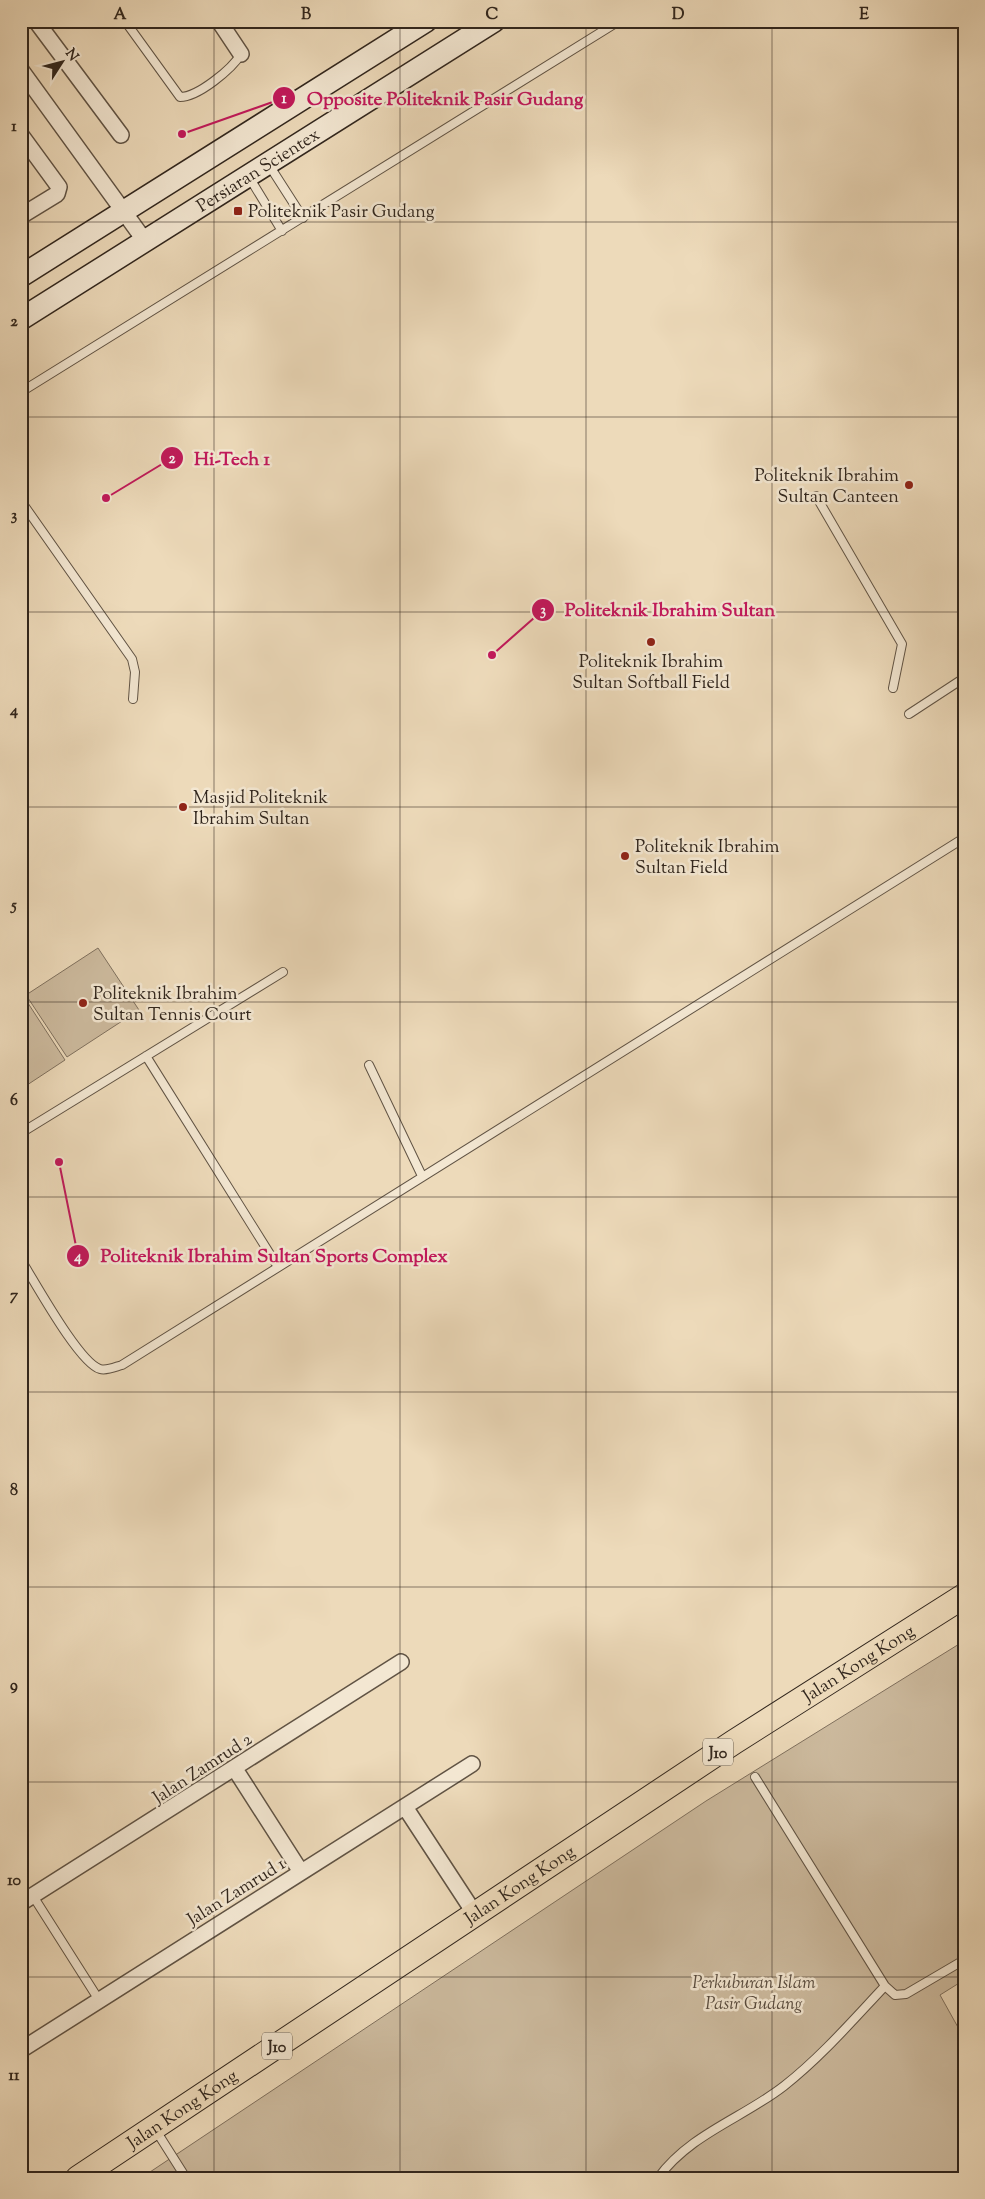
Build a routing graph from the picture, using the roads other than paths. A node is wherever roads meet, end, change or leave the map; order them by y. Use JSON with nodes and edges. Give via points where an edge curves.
{"nodes":[{"id":1,"x":36,"y":21,"type":"edge"},
{"id":2,"x":125,"y":21,"type":"edge"},
{"id":3,"x":219,"y":21,"type":"edge"},
{"id":4,"x":426,"y":21,"type":"edge"},
{"id":5,"x":494,"y":21,"type":"edge"},
{"id":6,"x":619,"y":21,"type":"edge"},
{"id":7,"x":241,"y":54,"type":"joint"},
{"id":8,"x":21,"y":70,"type":"edge"},
{"id":9,"x":121,"y":135,"type":"dead end"},
{"id":10,"x":21,"y":136,"type":"edge"},
{"id":11,"x":268,"y":163,"type":"junction"},
{"id":12,"x":248,"y":176,"type":"junction"},
{"id":13,"x":125,"y":211,"type":"junction"},
{"id":14,"x":21,"y":216,"type":"edge"},
{"id":15,"x":302,"y":218,"type":"junction"},
{"id":16,"x":282,"y":231,"type":"junction"},
{"id":17,"x":145,"y":241,"type":"junction"},
{"id":18,"x":21,"y":276,"type":"edge"},
{"id":19,"x":21,"y":319,"type":"edge"},
{"id":20,"x":21,"y":392,"type":"edge"},
{"id":21,"x":816,"y":496,"type":"dead end"},
{"id":22,"x":21,"y":502,"type":"edge"},
{"id":23,"x":964,"y":678,"type":"edge"},
{"id":24,"x":892,"y":688,"type":"dead end"},
{"id":25,"x":132,"y":698,"type":"dead end"},
{"id":26,"x":909,"y":714,"type":"dead end"},
{"id":27,"x":964,"y":838,"type":"edge"},
{"id":28,"x":283,"y":972,"type":"dead end"},
{"id":29,"x":146,"y":1056,"type":"junction"},
{"id":30,"x":369,"y":1065,"type":"dead end"},
{"id":31,"x":21,"y":1133,"type":"edge"},
{"id":32,"x":422,"y":1176,"type":"junction"},
{"id":33,"x":21,"y":1260,"type":"edge"},
{"id":34,"x":278,"y":1266,"type":"junction"},
{"id":35,"x":964,"y":1596,"type":"edge"},
{"id":36,"x":401,"y":1662,"type":"dead end"},
{"id":37,"x":472,"y":1764,"type":"dead end"},
{"id":38,"x":235,"y":1769,"type":"junction"},
{"id":39,"x":755,"y":1777,"type":"dead end"},
{"id":40,"x":405,"y":1807,"type":"junction"},
{"id":41,"x":301,"y":1872,"type":"junction"},
{"id":42,"x":27,"y":1900,"type":"edge"},
{"id":43,"x":476,"y":1914,"type":"junction"},
{"id":44,"x":964,"y":1960,"type":"edge"},
{"id":45,"x":885,"y":1986,"type":"junction"},
{"id":46,"x":99,"y":2000,"type":"junction"},
{"id":47,"x":21,"y":2050,"type":"edge"},
{"id":48,"x":154,"y":2127,"type":"junction"},
{"id":49,"x":78,"y":2178,"type":"edge"},
{"id":50,"x":186,"y":2178,"type":"edge"},
{"id":51,"x":658,"y":2178,"type":"edge"}],
"edges":[{"from":1,"to":9,"type":"street"},
{"from":2,"to":7,"type":"lane","via":[[180,96],[190,97],[235,64]]},
{"from":3,"to":7,"type":"street"},
{"from":4,"to":13,"type":"main road","name":"Persiaran Scientex"},
{"from":5,"to":11,"type":"main road","name":"Persiaran Scientex"},
{"from":6,"to":15,"type":"lane"},
{"from":8,"to":13,"type":"street"},
{"from":10,"to":14,"type":"street","via":[[59,187],[57,194]]},
{"from":11,"to":12,"type":"main road","name":"Persiaran Scientex"},
{"from":11,"to":15,"type":"lane"},
{"from":12,"to":16,"type":"lane"},
{"from":12,"to":17,"type":"main road","name":"Persiaran Scientex"},
{"from":13,"to":17,"type":"street"},
{"from":13,"to":18,"type":"main road","name":"Persiaran Scientex"},
{"from":15,"to":16,"type":"lane"},
{"from":16,"to":20,"type":"lane"},
{"from":17,"to":19,"type":"main road","name":"Persiaran Scientex"},
{"from":21,"to":24,"type":"lane","via":[[902,644]]},
{"from":22,"to":25,"type":"lane","via":[[132,660],[135,672]]},
{"from":23,"to":26,"type":"lane"},
{"from":27,"to":32,"type":"lane"},
{"from":28,"to":29,"type":"lane"},
{"from":29,"to":31,"type":"lane"},
{"from":29,"to":34,"type":"lane"},
{"from":30,"to":32,"type":"lane"},
{"from":32,"to":34,"type":"lane"},
{"from":33,"to":34,"type":"lane","via":[[78,1350],[90,1364],[100,1369],[112,1369],[122,1364]]},
{"from":35,"to":43,"type":"main road","name":"Jalan Kong Kong","number":"J10","via":[[734,1742]]},
{"from":36,"to":38,"type":"street","name":"Jalan Zamrud 2"},
{"from":37,"to":40,"type":"street","name":"Jalan Zamrud 1"},
{"from":38,"to":41,"type":"street"},
{"from":38,"to":42,"type":"street","name":"Jalan Zamrud 2"},
{"from":39,"to":45,"type":"lane"},
{"from":40,"to":41,"type":"street","name":"Jalan Zamrud 1"},
{"from":40,"to":43,"type":"street"},
{"from":41,"to":46,"type":"street","name":"Jalan Zamrud 1"},
{"from":42,"to":46,"type":"lane"},
{"from":43,"to":48,"type":"main road","name":"Jalan Kong Kong","number":"J10"},
{"from":44,"to":45,"type":"lane","via":[[906,1994],[895,1995]]},
{"from":45,"to":51,"type":"lane","via":[[828,2046],[785,2085],[750,2111],[700,2138]]},
{"from":46,"to":47,"type":"street","name":"Jalan Zamrud 1"},
{"from":48,"to":49,"type":"main road","name":"Jalan Kong Kong","number":"J10"},
{"from":48,"to":50,"type":"lane"}]}
